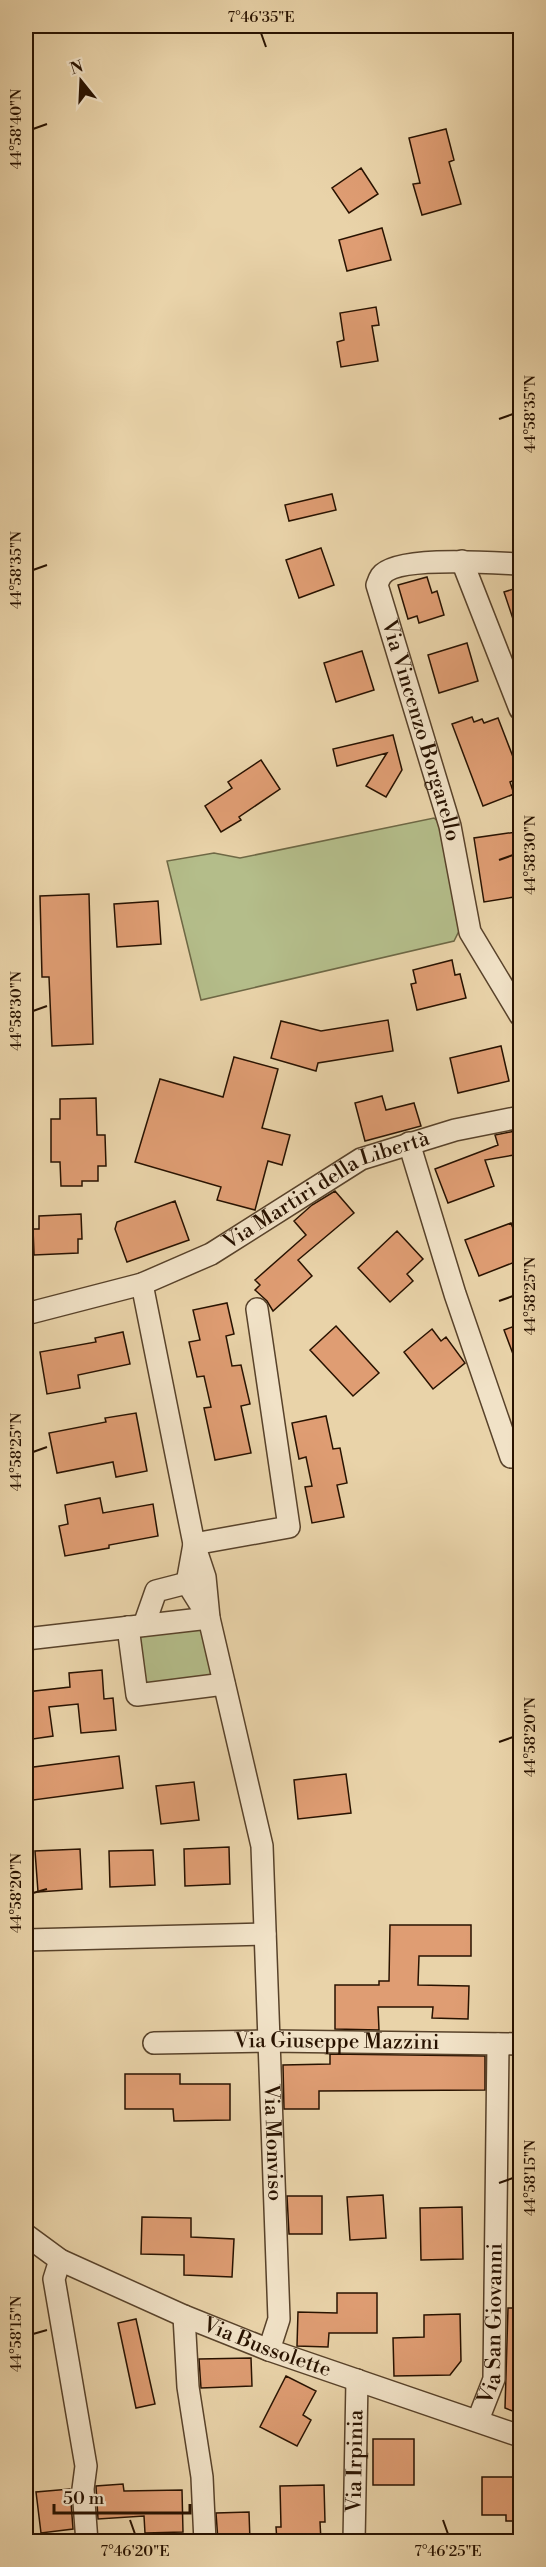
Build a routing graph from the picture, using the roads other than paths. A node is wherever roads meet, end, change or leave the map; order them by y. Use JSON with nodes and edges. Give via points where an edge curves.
{"nodes":[{"id":1,"x":462,"y":561,"type":"junction"},
{"id":2,"x":520,"y":564,"type":"edge"},
{"id":3,"x":520,"y":709,"type":"edge"},
{"id":4,"x":520,"y":1016,"type":"edge"},
{"id":5,"x":520,"y":1118,"type":"edge"},
{"id":6,"x":409,"y":1143,"type":"junction"},
{"id":7,"x":142,"y":1284,"type":"junction"},
{"id":8,"x":257,"y":1309,"type":"dead end"},
{"id":9,"x":26,"y":1314,"type":"edge"},
{"id":10,"x":511,"y":1457,"type":"dead end"},
{"id":11,"x":194,"y":1544,"type":"junction"},
{"id":12,"x":187,"y":1583,"type":"junction"},
{"id":13,"x":208,"y":1618,"type":"junction"},
{"id":14,"x":136,"y":1626,"type":"junction"},
{"id":15,"x":26,"y":1639,"type":"edge"},
{"id":16,"x":224,"y":1684,"type":"junction"},
{"id":17,"x":265,"y":1934,"type":"junction"},
{"id":18,"x":26,"y":1940,"type":"edge"},
{"id":19,"x":269,"y":2041,"type":"junction"},
{"id":20,"x":154,"y":2043,"type":"dead end"},
{"id":21,"x":498,"y":2044,"type":"junction"},
{"id":22,"x":520,"y":2044,"type":"edge"},
{"id":23,"x":26,"y":2235,"type":"edge"},
{"id":24,"x":60,"y":2260,"type":"junction"},
{"id":25,"x":184,"y":2316,"type":"junction"},
{"id":26,"x":269,"y":2350,"type":"junction"},
{"id":27,"x":357,"y":2380,"type":"junction"},
{"id":28,"x":478,"y":2420,"type":"junction"},
{"id":29,"x":520,"y":2436,"type":"edge"},
{"id":30,"x":87,"y":2541,"type":"edge"},
{"id":31,"x":205,"y":2541,"type":"edge"},
{"id":32,"x":354,"y":2541,"type":"edge"}],
"edges":[{"from":1,"to":2,"type":"street","name":"Via Vincenzo Borgarello"},
{"from":1,"to":3,"type":"street"},
{"from":1,"to":4,"type":"street","name":"Via Vincenzo Borgarello","via":[[390,569],[377,585],[450,826],[470,932]]},
{"from":5,"to":6,"type":"street","name":"Via Martiri della Libertà"},
{"from":6,"to":7,"type":"street","name":"Via Martiri della Libertà","via":[[361,1159],[211,1254]]},
{"from":6,"to":10,"type":"street"},
{"from":7,"to":9,"type":"street","name":"Via Martiri della Libertà"},
{"from":7,"to":11,"type":"street"},
{"from":8,"to":11,"type":"street","via":[[289,1527]]},
{"from":11,"to":12,"type":"street"},
{"from":11,"to":13,"type":"street","via":[[205,1577]]},
{"from":12,"to":13,"type":"street"},
{"from":12,"to":14,"type":"street","via":[[156,1591]]},
{"from":13,"to":14,"type":"street"},
{"from":13,"to":16,"type":"street","name":"Via Monviso"},
{"from":14,"to":15,"type":"street"},
{"from":14,"to":16,"type":"street","via":[[137,1695]]},
{"from":16,"to":17,"type":"street","name":"Via Monviso","via":[[262,1846]]},
{"from":17,"to":18,"type":"street"},
{"from":17,"to":19,"type":"street","name":"Via Monviso"},
{"from":19,"to":20,"type":"street","name":"Via Giuseppe Mazzini"},
{"from":19,"to":21,"type":"street","name":"Via Giuseppe Mazzini"},
{"from":19,"to":26,"type":"street","name":"Via Monviso","via":[[279,2319]]},
{"from":21,"to":22,"type":"street","name":"Via Giuseppe Mazzini"},
{"from":21,"to":28,"type":"street","name":"Via San Giovanni","via":[[494,2379]]},
{"from":23,"to":24,"type":"street","name":"Via Bussolette"},
{"from":24,"to":25,"type":"street","name":"Via Bussolette"},
{"from":24,"to":30,"type":"street","via":[[54,2279],[86,2466],[83,2489]]},
{"from":25,"to":26,"type":"street","name":"Via Bussolette"},
{"from":25,"to":31,"type":"street"},
{"from":26,"to":27,"type":"street","name":"Via Bussolette"},
{"from":27,"to":28,"type":"street","name":"Via Bussolette"},
{"from":27,"to":32,"type":"street","name":"Via Irpinia"},
{"from":28,"to":29,"type":"street","name":"Via Bussolette"}]}
